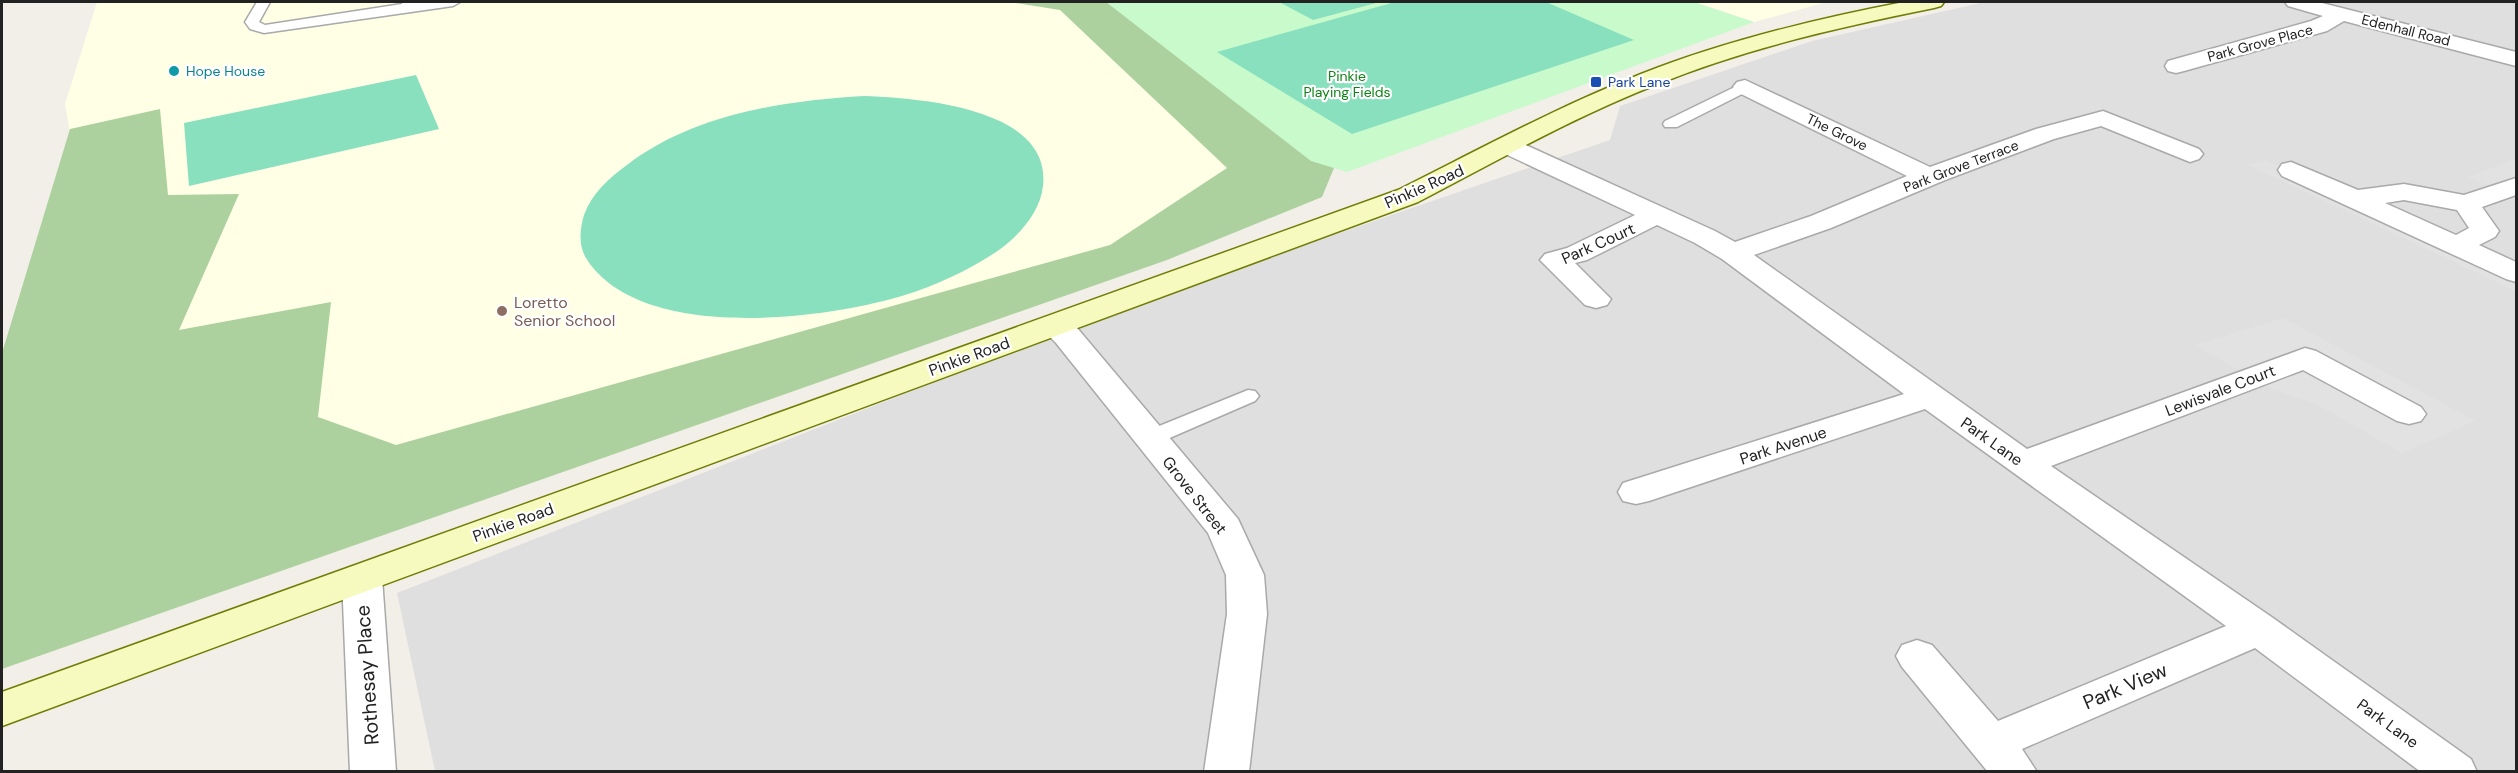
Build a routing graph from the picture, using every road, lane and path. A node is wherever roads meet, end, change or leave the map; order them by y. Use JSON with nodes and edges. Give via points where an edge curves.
{"nodes":[{"id":1,"x":263,"y":2,"type":"edge"},
{"id":2,"x":453,"y":2,"type":"edge"},
{"id":3,"x":1934,"y":2,"type":"edge"},
{"id":4,"x":2295,"y":2,"type":"edge"},
{"id":5,"x":409,"y":4,"type":"edge"},
{"id":6,"x":2342,"y":14,"type":"junction"},
{"id":7,"x":2517,"y":59,"type":"edge"},
{"id":8,"x":2176,"y":66,"type":"dead end"},
{"id":9,"x":1745,"y":87,"type":"joint"},
{"id":10,"x":1671,"y":124,"type":"dead end"},
{"id":11,"x":1508,"y":146,"type":"junction"},
{"id":12,"x":2190,"y":154,"type":"dead end"},
{"id":13,"x":2290,"y":170,"type":"dead end"},
{"id":14,"x":1929,"y":177,"type":"junction"},
{"id":15,"x":2517,"y":186,"type":"edge"},
{"id":16,"x":2355,"y":199,"type":"junction"},
{"id":17,"x":2466,"y":203,"type":"junction"},
{"id":18,"x":1657,"y":215,"type":"junction"},
{"id":19,"x":2456,"y":246,"type":"junction"},
{"id":20,"x":1732,"y":254,"type":"junction"},
{"id":21,"x":2517,"y":273,"type":"edge"},
{"id":22,"x":1596,"y":299,"type":"dead end"},
{"id":23,"x":1054,"y":325,"type":"junction"},
{"id":24,"x":1248,"y":396,"type":"dead end"},
{"id":25,"x":1929,"y":397,"type":"junction"},
{"id":26,"x":2409,"y":414,"type":"dead end"},
{"id":27,"x":1150,"y":438,"type":"junction"},
{"id":28,"x":2024,"y":463,"type":"junction"},
{"id":29,"x":1636,"y":492,"type":"dead end"},
{"id":30,"x":362,"y":578,"type":"junction"},
{"id":31,"x":2259,"y":629,"type":"junction"},
{"id":32,"x":1917,"y":656,"type":"dead end"},
{"id":33,"x":2,"y":709,"type":"edge"},
{"id":34,"x":2003,"y":757,"type":"edge"},
{"id":35,"x":373,"y":771,"type":"edge"},
{"id":36,"x":1226,"y":771,"type":"edge"},
{"id":37,"x":2455,"y":771,"type":"edge"}],
"edges":[{"from":1,"to":5,"type":"lane","via":[[252,22],[264,29]]},
{"from":2,"to":5,"type":"lane"},
{"from":3,"to":11,"type":"main road","name":"Pinkie Road","via":[[1859,16],[1749,45],[1650,79]]},
{"from":4,"to":6,"type":"street","name":"Edenhall Road"},
{"from":6,"to":7,"type":"street","name":"Edenhall Road"},
{"from":6,"to":8,"type":"street","name":"Park Grove Place","via":[[2319,26]]},
{"from":9,"to":10,"type":"lane"},
{"from":9,"to":14,"type":"street","name":"The Grove"},
{"from":11,"to":18,"type":"street","name":"Park Lane"},
{"from":11,"to":23,"type":"main road","name":"Pinkie Road","via":[[1408,196]]},
{"from":12,"to":14,"type":"street","name":"Park Grove Terrace","via":[[2103,118],[2045,134]]},
{"from":13,"to":16,"type":"street"},
{"from":14,"to":20,"type":"street","name":"Park Grove Terrace"},
{"from":15,"to":17,"type":"street"},
{"from":16,"to":17,"type":"street","via":[[2404,192]]},
{"from":16,"to":19,"type":"street"},
{"from":17,"to":19,"type":"street","via":[[2485,231]]},
{"from":18,"to":20,"type":"street","name":"Park Lane"},
{"from":18,"to":22,"type":"street","name":"Park Court","via":[[1577,254],[1555,260]]},
{"from":19,"to":21,"type":"street"},
{"from":20,"to":25,"type":"street","name":"Park Lane"},
{"from":23,"to":27,"type":"street","name":"Grove Street"},
{"from":23,"to":30,"type":"main road","name":"Pinkie Road"},
{"from":24,"to":27,"type":"lane"},
{"from":25,"to":28,"type":"street","name":"Park Lane"},
{"from":25,"to":29,"type":"street","name":"Park Avenue"},
{"from":26,"to":28,"type":"street","name":"Lewisvale Court","via":[[2306,358]]},
{"from":27,"to":36,"type":"street","name":"Grove Street","via":[[1225,528],[1245,575],[1247,614]]},
{"from":28,"to":31,"type":"street","name":"Park Lane"},
{"from":30,"to":33,"type":"main road","name":"Pinkie Road"},
{"from":30,"to":35,"type":"street","name":"Rothesay Place"},
{"from":31,"to":34,"type":"street","name":"Park View"},
{"from":31,"to":37,"type":"street","name":"Park Lane"},
{"from":32,"to":34,"type":"street","name":"Park View"}]}
